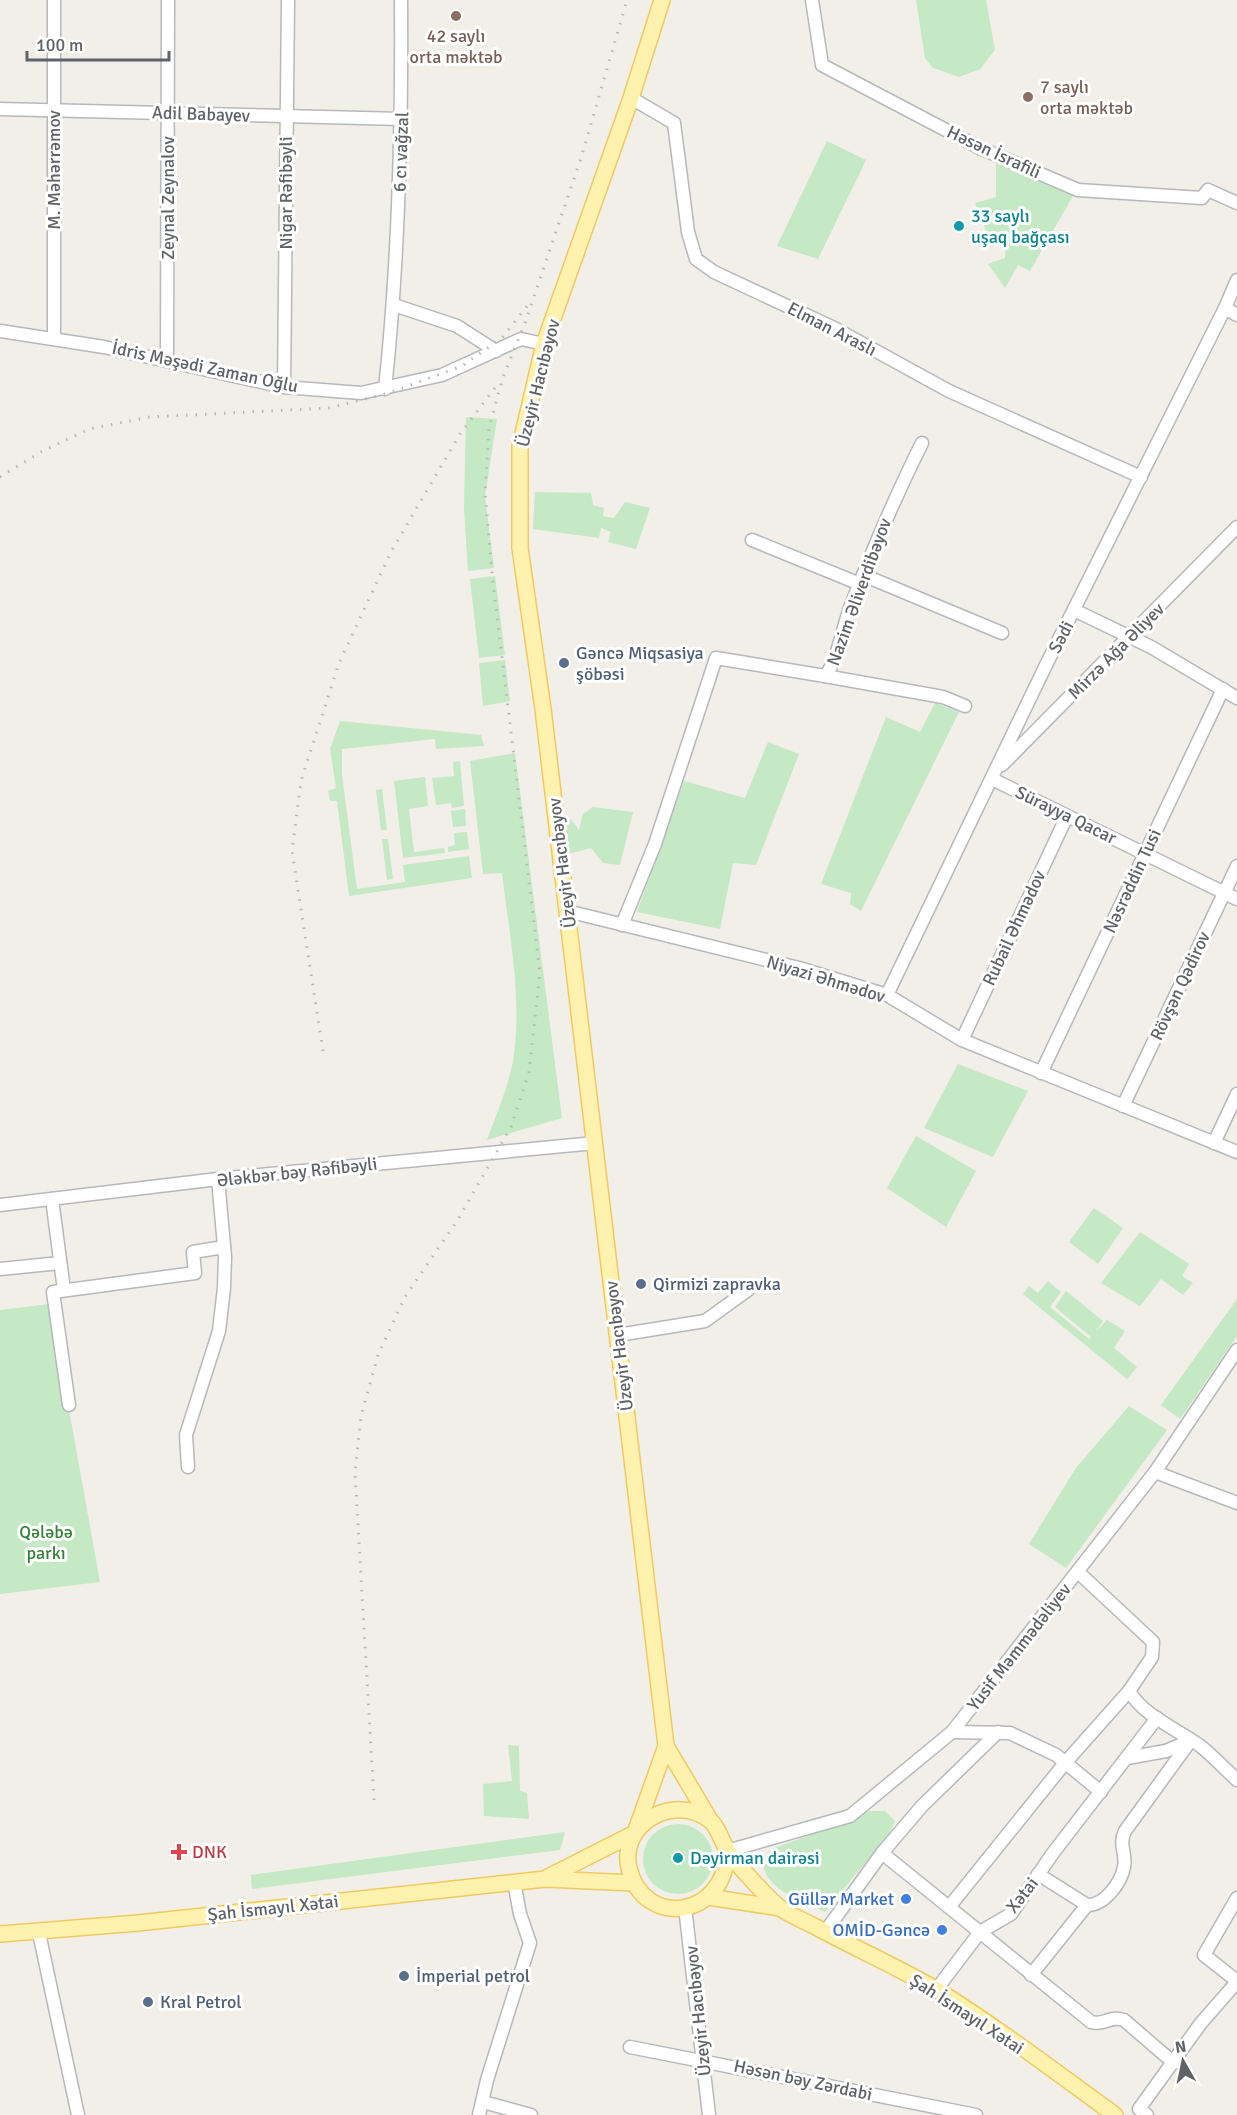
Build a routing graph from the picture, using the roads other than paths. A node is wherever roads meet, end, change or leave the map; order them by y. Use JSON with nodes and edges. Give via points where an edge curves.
{"nodes":[{"id":1,"x":54,"y":0,"type":"edge"},
{"id":2,"x":168,"y":0,"type":"edge"},
{"id":3,"x":288,"y":0,"type":"edge"},
{"id":4,"x":401,"y":0,"type":"edge"},
{"id":5,"x":662,"y":0,"type":"edge"},
{"id":6,"x":812,"y":0,"type":"edge"},
{"id":7,"x":631,"y":98,"type":"junction"},
{"id":8,"x":0,"y":109,"type":"edge"},
{"id":9,"x":54,"y":110,"type":"junction"},
{"id":10,"x":168,"y":113,"type":"junction"},
{"id":11,"x":286,"y":116,"type":"junction"},
{"id":12,"x":402,"y":119,"type":"junction"},
{"id":13,"x":1237,"y":203,"type":"edge"},
{"id":14,"x":1237,"y":280,"type":"edge"},
{"id":15,"x":394,"y":305,"type":"junction"},
{"id":16,"x":1226,"y":308,"type":"junction"},
{"id":17,"x":1237,"y":315,"type":"edge"},
{"id":18,"x":0,"y":331,"type":"edge"},
{"id":19,"x":54,"y":339,"type":"junction"},
{"id":20,"x":544,"y":344,"type":"junction"},
{"id":21,"x":496,"y":351,"type":"junction"},
{"id":22,"x":167,"y":360,"type":"junction"},
{"id":23,"x":284,"y":387,"type":"junction"},
{"id":24,"x":385,"y":389,"type":"junction"},
{"id":25,"x":922,"y":443,"type":"dead end"},
{"id":26,"x":1141,"y":477,"type":"junction"},
{"id":27,"x":1235,"y":533,"type":"edge"},
{"id":28,"x":752,"y":540,"type":"dead end"},
{"id":29,"x":861,"y":579,"type":"junction"},
{"id":30,"x":1074,"y":610,"type":"junction"},
{"id":31,"x":1002,"y":633,"type":"dead end"},
{"id":32,"x":1131,"y":637,"type":"junction"},
{"id":33,"x":825,"y":676,"type":"junction"},
{"id":34,"x":1223,"y":689,"type":"junction"},
{"id":35,"x":1237,"y":698,"type":"edge"},
{"id":36,"x":964,"y":706,"type":"dead end"},
{"id":37,"x":993,"y":776,"type":"junction"},
{"id":38,"x":1067,"y":816,"type":"junction"},
{"id":39,"x":1145,"y":854,"type":"junction"},
{"id":40,"x":1237,"y":866,"type":"edge"},
{"id":41,"x":1224,"y":893,"type":"junction"},
{"id":42,"x":1237,"y":899,"type":"edge"},
{"id":43,"x":567,"y":911,"type":"junction"},
{"id":44,"x":622,"y":925,"type":"junction"},
{"id":45,"x":887,"y":995,"type":"junction"},
{"id":46,"x":962,"y":1040,"type":"junction"},
{"id":47,"x":1041,"y":1073,"type":"junction"},
{"id":48,"x":1237,"y":1094,"type":"edge"},
{"id":49,"x":1123,"y":1106,"type":"junction"},
{"id":50,"x":595,"y":1143,"type":"junction"},
{"id":51,"x":1214,"y":1143,"type":"junction"},
{"id":52,"x":1237,"y":1152,"type":"edge"},
{"id":53,"x":218,"y":1179,"type":"junction"},
{"id":54,"x":52,"y":1199,"type":"junction"},
{"id":55,"x":0,"y":1205,"type":"edge"},
{"id":56,"x":224,"y":1247,"type":"junction"},
{"id":57,"x":60,"y":1263,"type":"junction"},
{"id":58,"x":0,"y":1269,"type":"edge"},
{"id":59,"x":64,"y":1290,"type":"junction"},
{"id":60,"x":748,"y":1290,"type":"dead end"},
{"id":61,"x":618,"y":1335,"type":"junction"},
{"id":62,"x":1237,"y":1350,"type":"edge"},
{"id":63,"x":69,"y":1405,"type":"dead end"},
{"id":64,"x":188,"y":1467,"type":"dead end"},
{"id":65,"x":1155,"y":1472,"type":"junction"},
{"id":66,"x":1237,"y":1503,"type":"edge"},
{"id":67,"x":1078,"y":1572,"type":"junction"},
{"id":68,"x":1129,"y":1691,"type":"junction"},
{"id":69,"x":1157,"y":1718,"type":"junction"},
{"id":70,"x":952,"y":1731,"type":"junction"},
{"id":71,"x":998,"y":1732,"type":"junction"},
{"id":72,"x":1191,"y":1740,"type":"junction"},
{"id":73,"x":666,"y":1746,"type":"junction"},
{"id":74,"x":1127,"y":1758,"type":"junction"},
{"id":75,"x":1065,"y":1763,"type":"junction"},
{"id":76,"x":1237,"y":1780,"type":"edge"},
{"id":77,"x":1101,"y":1792,"type":"junction"},
{"id":78,"x":711,"y":1821,"type":"junction"},
{"id":79,"x":635,"y":1833,"type":"junction"},
{"id":80,"x":727,"y":1851,"type":"junction"},
{"id":81,"x":882,"y":1853,"type":"junction"},
{"id":82,"x":1038,"y":1874,"type":"junction"},
{"id":83,"x":545,"y":1879,"type":"junction"},
{"id":84,"x":514,"y":1882,"type":"junction"},
{"id":85,"x":634,"y":1883,"type":"junction"},
{"id":86,"x":709,"y":1898,"type":"junction"},
{"id":87,"x":1237,"y":1898,"type":"edge"},
{"id":88,"x":1087,"y":1905,"type":"junction"},
{"id":89,"x":686,"y":1907,"type":"junction"},
{"id":90,"x":949,"y":1907,"type":"junction"},
{"id":91,"x":780,"y":1908,"type":"junction"},
{"id":92,"x":825,"y":1932,"type":"junction"},
{"id":93,"x":980,"y":1932,"type":"junction"},
{"id":94,"x":39,"y":1933,"type":"junction"},
{"id":95,"x":0,"y":1934,"type":"edge"},
{"id":96,"x":1031,"y":1975,"type":"junction"},
{"id":97,"x":1237,"y":1982,"type":"edge"},
{"id":98,"x":936,"y":1990,"type":"junction"},
{"id":99,"x":630,"y":2046,"type":"dead end"},
{"id":100,"x":703,"y":2059,"type":"junction"},
{"id":101,"x":1174,"y":2063,"type":"junction"},
{"id":102,"x":481,"y":2109,"type":"edge"},
{"id":103,"x":78,"y":2115,"type":"edge"},
{"id":104,"x":531,"y":2115,"type":"edge"},
{"id":105,"x":709,"y":2115,"type":"edge"},
{"id":106,"x":976,"y":2115,"type":"edge"},
{"id":107,"x":1115,"y":2115,"type":"edge"},
{"id":108,"x":1147,"y":2115,"type":"edge"}],
"edges":[{"from":1,"to":9,"type":"street","name":"M. Məhərrəmov"},
{"from":2,"to":10,"type":"street","name":"Zeynal Zeynalov"},
{"from":3,"to":11,"type":"street","name":"Nigar Rəfibəyli"},
{"from":4,"to":12,"type":"street","name":"6 cı vağzal"},
{"from":5,"to":7,"type":"main road","name":"Üzeyir Hacıbəyov"},
{"from":6,"to":13,"type":"street","name":"Həsən İsrafili","via":[[822,65],[980,148],[1078,190],[1202,198],[1209,190]]},
{"from":7,"to":20,"type":"main road","name":"Üzeyir Hacıbəyov"},
{"from":7,"to":26,"type":"street","name":"Elman Araslı","via":[[674,123],[688,232],[696,259],[714,272],[834,328],[949,391]]},
{"from":8,"to":9,"type":"street","name":"Adil Babayev"},
{"from":9,"to":10,"type":"street","name":"Adil Babayev"},
{"from":9,"to":19,"type":"street","name":"M. Məhərrəmov"},
{"from":10,"to":11,"type":"street","name":"Adil Babayev"},
{"from":10,"to":22,"type":"street","name":"Zeynal Zeynalov"},
{"from":11,"to":12,"type":"street","name":"Adil Babayev"},
{"from":11,"to":23,"type":"street","name":"Nigar Rəfibəyli"},
{"from":12,"to":15,"type":"street","name":"6 cı vağzal"},
{"from":14,"to":16,"type":"street","name":"Sədi"},
{"from":15,"to":21,"type":"street","via":[[457,326]]},
{"from":15,"to":24,"type":"street","name":"6 cı vağzal"},
{"from":16,"to":17,"type":"street"},
{"from":16,"to":26,"type":"street","name":"Sədi"},
{"from":18,"to":19,"type":"street","name":"İdris Məşədi Zaman Oğlu"},
{"from":19,"to":22,"type":"street","name":"İdris Məşədi Zaman Oğlu"},
{"from":20,"to":21,"type":"street","name":"İdris Məşədi Zaman Oğlu","via":[[521,339]]},
{"from":20,"to":43,"type":"main road","name":"Üzeyir Hacıbəyov","via":[[520,446],[520,548]]},
{"from":21,"to":24,"type":"street","name":"İdris Məşədi Zaman Oğlu","via":[[442,375]]},
{"from":22,"to":23,"type":"street","name":"İdris Məşədi Zaman Oğlu"},
{"from":23,"to":24,"type":"street","name":"İdris Məşədi Zaman Oğlu","via":[[361,393]]},
{"from":25,"to":29,"type":"street","name":"Nazim Əliverdibəyov"},
{"from":26,"to":30,"type":"street","name":"Sədi"},
{"from":27,"to":32,"type":"street","name":"Mirzə Ağa Əliyev"},
{"from":28,"to":29,"type":"street"},
{"from":29,"to":31,"type":"street"},
{"from":29,"to":33,"type":"street","name":"Nazim Əliverdibəyov"},
{"from":30,"to":32,"type":"street"},
{"from":30,"to":37,"type":"street","name":"Sədi"},
{"from":32,"to":34,"type":"street"},
{"from":32,"to":37,"type":"street","name":"Mirzə Ağa Əliyev"},
{"from":33,"to":36,"type":"street","via":[[943,697]]},
{"from":33,"to":44,"type":"street","name":"Nazim Əliverdibəyov","via":[[716,658],[655,844]]},
{"from":34,"to":35,"type":"street"},
{"from":34,"to":39,"type":"street","name":"Nəsrəddin Tusi"},
{"from":37,"to":38,"type":"street","name":"Sürayya Qacar"},
{"from":37,"to":45,"type":"street","name":"Sədi"},
{"from":38,"to":39,"type":"street","name":"Sürayya Qacar"},
{"from":38,"to":46,"type":"street","name":"Rubail Əhmədov"},
{"from":39,"to":41,"type":"street","name":"Sürayya Qacar"},
{"from":39,"to":47,"type":"street","name":"Nəsrəddin Tusi"},
{"from":40,"to":41,"type":"street","name":"Rövşən Qədirov"},
{"from":41,"to":42,"type":"street","name":"Sürayya Qacar"},
{"from":41,"to":49,"type":"street","name":"Rövşən Qədirov"},
{"from":43,"to":44,"type":"street","name":"Niyazi Əhmədov"},
{"from":43,"to":50,"type":"main road","name":"Üzeyir Hacıbəyov"},
{"from":44,"to":45,"type":"street","name":"Niyazi Əhmədov","via":[[799,968]]},
{"from":45,"to":46,"type":"street","name":"Niyazi Əhmədov"},
{"from":46,"to":47,"type":"street","name":"Niyazi Əhmədov"},
{"from":47,"to":49,"type":"street","name":"Niyazi Əhmədov"},
{"from":48,"to":51,"type":"street"},
{"from":49,"to":51,"type":"street","name":"Niyazi Əhmədov"},
{"from":50,"to":53,"type":"street","name":"Ələkbər bəy Rəfibəyli"},
{"from":50,"to":61,"type":"main road","name":"Üzeyir Hacıbəyov"},
{"from":51,"to":52,"type":"street","name":"Niyazi Əhmədov"},
{"from":53,"to":54,"type":"street","name":"Ələkbər bəy Rəfibəyli"},
{"from":53,"to":56,"type":"street"},
{"from":54,"to":55,"type":"street","name":"Ələkbər bəy Rəfibəyli"},
{"from":54,"to":57,"type":"street"},
{"from":56,"to":59,"type":"street","via":[[193,1252],[195,1273]]},
{"from":56,"to":64,"type":"street","via":[[219,1331],[186,1435]]},
{"from":57,"to":58,"type":"street"},
{"from":57,"to":59,"type":"street"},
{"from":59,"to":63,"type":"street","via":[[53,1292]]},
{"from":60,"to":61,"type":"street","via":[[705,1321]]},
{"from":61,"to":73,"type":"main road","name":"Üzeyir Hacıbəyov"},
{"from":62,"to":65,"type":"street","name":"Yusif Məmmədəliyev"},
{"from":65,"to":66,"type":"street"},
{"from":65,"to":67,"type":"street","name":"Yusif Məmmədəliyev"},
{"from":67,"to":68,"type":"street","via":[[1153,1642],[1152,1657]]},
{"from":67,"to":70,"type":"street","name":"Yusif Məmmədəliyev"},
{"from":68,"to":69,"type":"street","via":[[1138,1704]]},
{"from":68,"to":75,"type":"street"},
{"from":69,"to":72,"type":"street"},
{"from":69,"to":74,"type":"street","name":"Xətai"},
{"from":70,"to":71,"type":"street"},
{"from":70,"to":80,"type":"street","name":"Yusif Məmmədəliyev","via":[[850,1816]]},
{"from":71,"to":75,"type":"street","via":[[1029,1742]]},
{"from":71,"to":81,"type":"street","via":[[922,1806]]},
{"from":72,"to":74,"type":"street","via":[[1166,1751]]},
{"from":72,"to":76,"type":"street"},
{"from":72,"to":88,"type":"street","via":[[1122,1837],[1124,1868],[1117,1884],[1101,1902]]},
{"from":73,"to":78,"type":"main road"},
{"from":73,"to":79,"type":"main road"},
{"from":74,"to":77,"type":"street","name":"Xətai"},
{"from":75,"to":77,"type":"street"},
{"from":75,"to":90,"type":"street"},
{"from":77,"to":82,"type":"street","name":"Xətai"},
{"from":78,"to":79,"type":"main road","via":[[687,1810],[662,1812],[646,1820]]},
{"from":78,"to":80,"type":"main road","via":[[722,1834]]},
{"from":79,"to":83,"type":"main road"},
{"from":79,"to":85,"type":"main road","via":[[628,1867]]},
{"from":80,"to":86,"type":"main road","via":[[727,1868],[721,1884]]},
{"from":80,"to":91,"type":"main road","name":"Şah İsmayıl Xətai"},
{"from":81,"to":90,"type":"street"},
{"from":81,"to":92,"type":"street"},
{"from":82,"to":88,"type":"street"},
{"from":82,"to":93,"type":"street","name":"Xətai","via":[[1011,1914]]},
{"from":83,"to":84,"type":"main road","name":"Şah İsmayıl Xətai"},
{"from":83,"to":85,"type":"main road"},
{"from":84,"to":94,"type":"main road","name":"Şah İsmayıl Xətai"},
{"from":84,"to":102,"type":"street","via":[[530,1943],[486,2080]]},
{"from":85,"to":89,"type":"main road","via":[[660,1905]]},
{"from":86,"to":89,"type":"main road"},
{"from":86,"to":91,"type":"main road","name":"Şah İsmayıl Xətai"},
{"from":87,"to":97,"type":"street","via":[[1204,1955]]},
{"from":88,"to":96,"type":"street"},
{"from":89,"to":100,"type":"street","name":"Üzeyir Hacıbəyov"},
{"from":90,"to":93,"type":"street"},
{"from":91,"to":92,"type":"main road","name":"Şah İsmayıl Xətai"},
{"from":92,"to":98,"type":"main road","name":"Şah İsmayıl Xətai"},
{"from":93,"to":96,"type":"street"},
{"from":93,"to":98,"type":"street","name":"Xətai"},
{"from":94,"to":95,"type":"main road","name":"Şah İsmayıl Xətai"},
{"from":94,"to":103,"type":"street"},
{"from":96,"to":101,"type":"street","via":[[1091,2022],[1097,2024],[1114,2017],[1125,2020]]},
{"from":97,"to":101,"type":"street"},
{"from":98,"to":107,"type":"main road","name":"Şah İsmayıl Xətai"},
{"from":99,"to":100,"type":"street","name":"Həsən bəy Zərdabi"},
{"from":100,"to":105,"type":"street","name":"Üzeyir Hacıbəyov"},
{"from":100,"to":106,"type":"street","name":"Həsən bəy Zərdabi"},
{"from":101,"to":108,"type":"street","via":[[1139,2109]]},
{"from":102,"to":104,"type":"street"}]}
